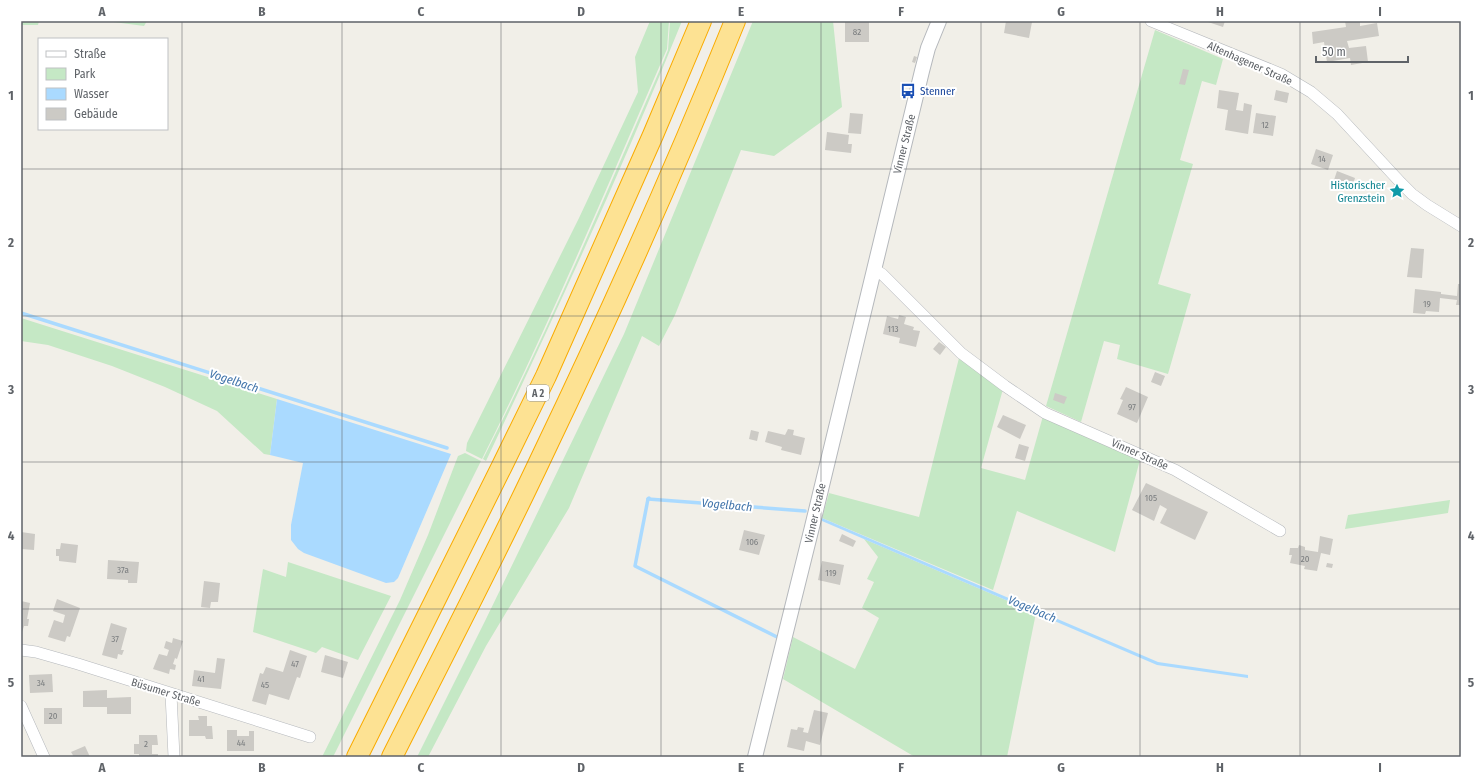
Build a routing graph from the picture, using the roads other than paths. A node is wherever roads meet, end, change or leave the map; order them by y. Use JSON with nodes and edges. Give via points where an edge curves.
{"nodes":[{"id":1,"x":701,"y":21,"type":"edge"},
{"id":2,"x":735,"y":21,"type":"edge"},
{"id":3,"x":939,"y":21,"type":"edge"},
{"id":4,"x":1154,"y":22,"type":"edge"},
{"id":5,"x":1461,"y":226,"type":"edge"},
{"id":6,"x":874,"y":269,"type":"junction"},
{"id":7,"x":1280,"y":531,"type":"dead end"},
{"id":8,"x":21,"y":650,"type":"edge"},
{"id":9,"x":171,"y":694,"type":"junction"},
{"id":10,"x":21,"y":706,"type":"edge"},
{"id":11,"x":310,"y":736,"type":"dead end"},
{"id":12,"x":44,"y":757,"type":"edge"},
{"id":13,"x":174,"y":757,"type":"edge"},
{"id":14,"x":357,"y":757,"type":"edge"},
{"id":15,"x":392,"y":757,"type":"edge"},
{"id":16,"x":755,"y":757,"type":"edge"}],
"edges":[{"from":1,"to":14,"type":"highway","number":"A 2","via":[[546,376]]},
{"from":2,"to":15,"type":"highway","via":[[691,128],[598,337],[539,463]]},
{"from":3,"to":6,"type":"street","name":"Vinner Straße","via":[[928,48]]},
{"from":4,"to":5,"type":"street","name":"Altenhagener Straße","via":[[1281,74],[1311,92],[1337,114],[1412,194]]},
{"from":6,"to":7,"type":"street","name":"Vinner Straße","via":[[961,353],[1045,412],[1175,470]]},
{"from":6,"to":16,"type":"street","name":"Vinner Straße"},
{"from":8,"to":9,"type":"street","name":"Büsumer Straße","via":[[78,664]]},
{"from":9,"to":11,"type":"street","name":"Büsumer Straße"},
{"from":9,"to":13,"type":"street"},
{"from":10,"to":12,"type":"street"}]}
